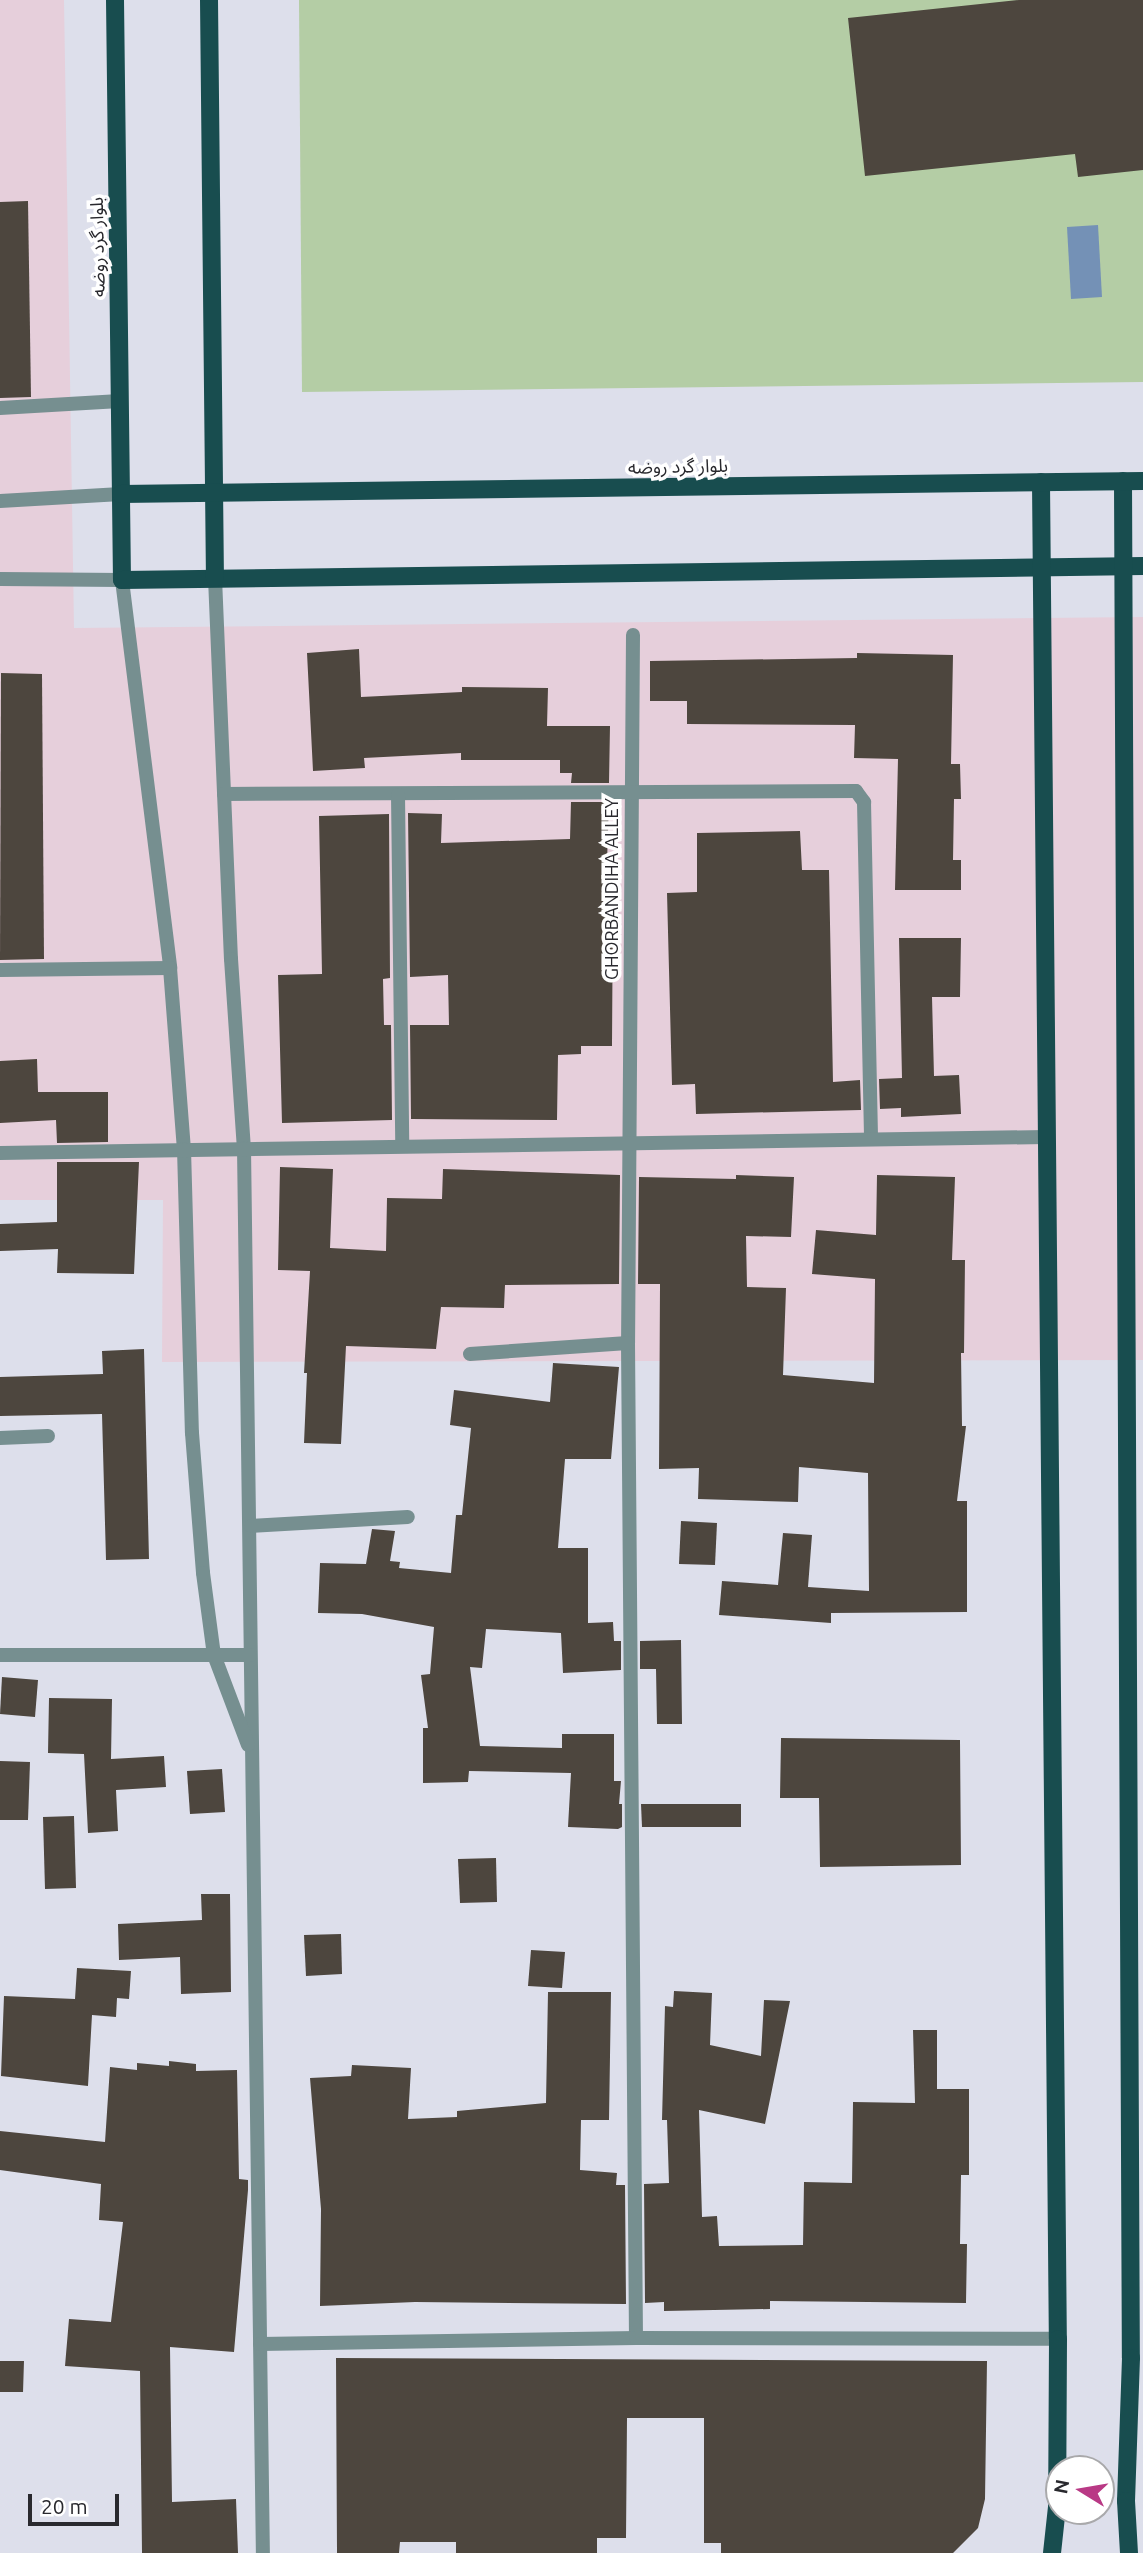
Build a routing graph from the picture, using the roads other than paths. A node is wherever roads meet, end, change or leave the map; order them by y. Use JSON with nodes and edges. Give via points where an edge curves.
{"nodes":[{"id":1,"x":115,"y":0,"type":"edge"},
{"id":2,"x":209,"y":0,"type":"edge"},
{"id":3,"x":120,"y":401,"type":"junction"},
{"id":4,"x":0,"y":408,"type":"edge"},
{"id":5,"x":1123,"y":481,"type":"junction"},
{"id":6,"x":1143,"y":481,"type":"edge"},
{"id":7,"x":1041,"y":482,"type":"junction"},
{"id":8,"x":214,"y":493,"type":"junction"},
{"id":9,"x":121,"y":494,"type":"junction"},
{"id":10,"x":0,"y":501,"type":"edge"},
{"id":11,"x":1123,"y":566,"type":"junction"},
{"id":12,"x":1143,"y":566,"type":"edge"},
{"id":13,"x":1041,"y":567,"type":"junction"},
{"id":14,"x":215,"y":578,"type":"junction"},
{"id":15,"x":0,"y":579,"type":"edge"},
{"id":16,"x":122,"y":580,"type":"junction"},
{"id":17,"x":632,"y":635,"type":"dead end"},
{"id":18,"x":631,"y":793,"type":"junction"},
{"id":19,"x":224,"y":794,"type":"junction"},
{"id":20,"x":398,"y":795,"type":"junction"},
{"id":21,"x":170,"y":968,"type":"junction"},
{"id":22,"x":0,"y":970,"type":"edge"},
{"id":23,"x":1046,"y":1137,"type":"junction"},
{"id":24,"x":871,"y":1139,"type":"junction"},
{"id":25,"x":628,"y":1143,"type":"junction"},
{"id":26,"x":402,"y":1146,"type":"junction"},
{"id":27,"x":244,"y":1148,"type":"junction"},
{"id":28,"x":184,"y":1149,"type":"junction"},
{"id":29,"x":0,"y":1153,"type":"edge"},
{"id":30,"x":628,"y":1343,"type":"junction"},
{"id":31,"x":470,"y":1353,"type":"dead end"},
{"id":32,"x":48,"y":1436,"type":"dead end"},
{"id":33,"x":0,"y":1438,"type":"edge"},
{"id":34,"x":408,"y":1517,"type":"dead end"},
{"id":35,"x":251,"y":1527,"type":"junction"},
{"id":36,"x":0,"y":1656,"type":"edge"},
{"id":37,"x":215,"y":1656,"type":"junction"},
{"id":38,"x":250,"y":1656,"type":"junction"},
{"id":39,"x":252,"y":1756,"type":"junction"},
{"id":40,"x":636,"y":2338,"type":"junction"},
{"id":41,"x":1058,"y":2339,"type":"junction"},
{"id":42,"x":260,"y":2344,"type":"junction"},
{"id":43,"x":1137,"y":2358,"type":"edge"},
{"id":44,"x":263,"y":2553,"type":"edge"},
{"id":45,"x":1052,"y":2553,"type":"edge"},
{"id":46,"x":1129,"y":2553,"type":"edge"}],
"edges":[{"from":1,"to":3,"type":"main road","name":"بلوار گرد روضه"},
{"from":2,"to":8,"type":"main road"},
{"from":3,"to":4,"type":"street"},
{"from":3,"to":9,"type":"main road","name":"بلوار گرد روضه"},
{"from":5,"to":6,"type":"main road","name":"بلوار گرد روضه"},
{"from":5,"to":7,"type":"main road","name":"بلوار گرد روضه"},
{"from":5,"to":11,"type":"main road"},
{"from":7,"to":8,"type":"main road","name":"بلوار گرد روضه"},
{"from":7,"to":13,"type":"main road"},
{"from":8,"to":9,"type":"main road","name":"بلوار گرد روضه"},
{"from":8,"to":14,"type":"main road"},
{"from":9,"to":10,"type":"street"},
{"from":9,"to":16,"type":"main road","name":"بلوار گرد روضه"},
{"from":11,"to":12,"type":"main road"},
{"from":11,"to":13,"type":"main road"},
{"from":11,"to":43,"type":"main road"},
{"from":13,"to":14,"type":"main road"},
{"from":13,"to":23,"type":"main road"},
{"from":14,"to":16,"type":"main road"},
{"from":14,"to":19,"type":"street"},
{"from":15,"to":16,"type":"street"},
{"from":16,"to":21,"type":"street"},
{"from":17,"to":18,"type":"street","name":"GHORBANDIHA ALLEY"},
{"from":18,"to":20,"type":"street"},
{"from":18,"to":24,"type":"street","via":[[856,791],[862,795]]},
{"from":18,"to":25,"type":"street","name":"GHORBANDIHA ALLEY"},
{"from":19,"to":20,"type":"street"},
{"from":19,"to":27,"type":"street"},
{"from":20,"to":26,"type":"street"},
{"from":21,"to":22,"type":"street"},
{"from":21,"to":28,"type":"street"},
{"from":23,"to":24,"type":"street"},
{"from":23,"to":41,"type":"main road"},
{"from":24,"to":25,"type":"street"},
{"from":25,"to":26,"type":"street"},
{"from":25,"to":30,"type":"street","name":"GHORBANDIHA ALLEY"},
{"from":26,"to":27,"type":"street"},
{"from":27,"to":28,"type":"street"},
{"from":27,"to":35,"type":"street"},
{"from":28,"to":29,"type":"street"},
{"from":28,"to":37,"type":"street","via":[[192,1433]]},
{"from":30,"to":31,"type":"street"},
{"from":30,"to":40,"type":"street","name":"GHORBANDIHA ALLEY"},
{"from":32,"to":33,"type":"street"},
{"from":34,"to":35,"type":"street"},
{"from":35,"to":38,"type":"street"},
{"from":36,"to":37,"type":"street"},
{"from":37,"to":38,"type":"street"},
{"from":37,"to":39,"type":"street"},
{"from":38,"to":39,"type":"street"},
{"from":39,"to":42,"type":"street"},
{"from":40,"to":41,"type":"street"},
{"from":40,"to":42,"type":"street"},
{"from":41,"to":45,"type":"main road","via":[[1057,2507]]},
{"from":42,"to":44,"type":"street"},
{"from":43,"to":46,"type":"main road","via":[[1126,2501]]}]}
